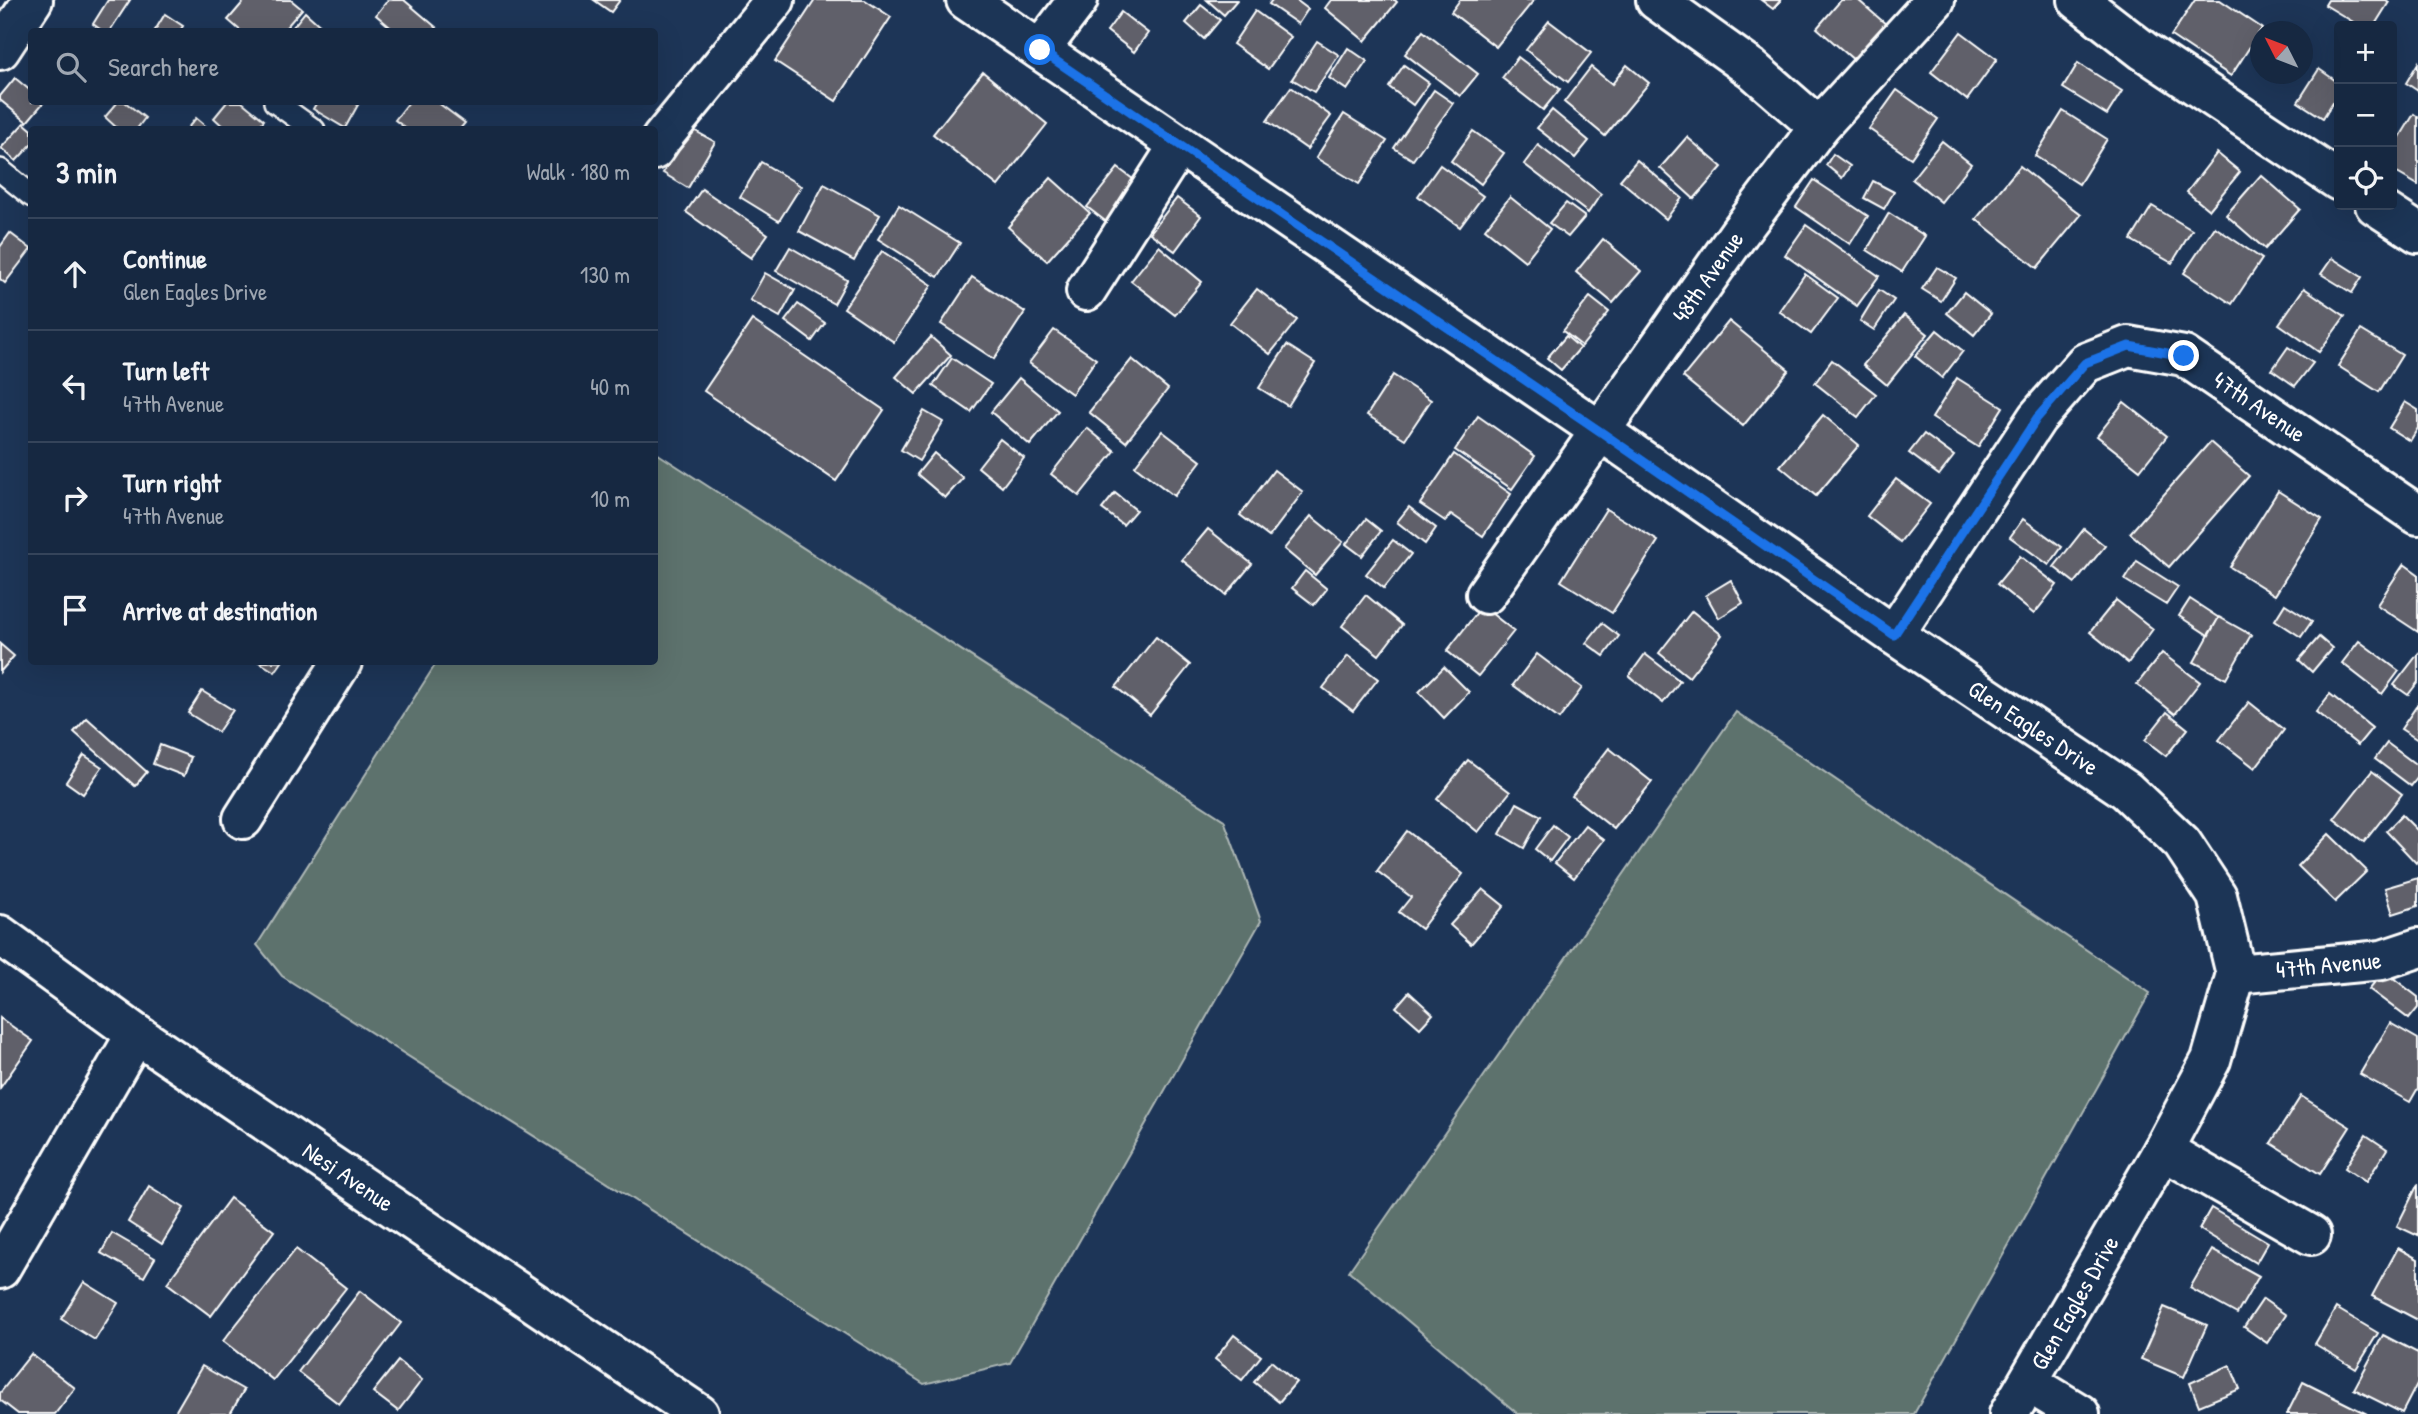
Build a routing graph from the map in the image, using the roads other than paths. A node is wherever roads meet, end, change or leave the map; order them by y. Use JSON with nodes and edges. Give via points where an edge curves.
{"nodes":[{"id":1,"x":33,"y":0,"type":"edge"},
{"id":2,"x":775,"y":0,"type":"edge"},
{"id":3,"x":966,"y":0,"type":"edge"},
{"id":4,"x":1078,"y":0,"type":"edge"},
{"id":5,"x":1656,"y":0,"type":"edge"},
{"id":6,"x":1935,"y":0,"type":"edge"},
{"id":7,"x":2078,"y":0,"type":"edge"},
{"id":8,"x":0,"y":50,"type":"edge"},
{"id":9,"x":1040,"y":50,"type":"junction"},
{"id":10,"x":279,"y":105,"type":"edge"},
{"id":11,"x":308,"y":126,"type":"edge"},
{"id":12,"x":1819,"y":127,"type":"junction"},
{"id":13,"x":658,"y":144,"type":"edge"},
{"id":14,"x":1179,"y":145,"type":"junction"},
{"id":15,"x":0,"y":170,"type":"edge"},
{"id":16,"x":2334,"y":178,"type":"edge"},
{"id":17,"x":28,"y":193,"type":"edge"},
{"id":18,"x":2383,"y":210,"type":"edge"},
{"id":19,"x":2418,"y":233,"type":"edge"},
{"id":20,"x":1086,"y":291,"type":"dead end"},
{"id":21,"x":1601,"y":432,"type":"junction"},
{"id":22,"x":2418,"y":515,"type":"edge"},
{"id":23,"x":1486,"y":594,"type":"dead end"},
{"id":24,"x":1894,"y":635,"type":"junction"},
{"id":25,"x":340,"y":665,"type":"edge"},
{"id":26,"x":243,"y":819,"type":"dead end"},
{"id":27,"x":0,"y":934,"type":"edge"},
{"id":28,"x":2418,"y":948,"type":"edge"},
{"id":29,"x":2236,"y":974,"type":"junction"},
{"id":30,"x":136,"y":1034,"type":"junction"},
{"id":31,"x":2162,"y":1150,"type":"junction"},
{"id":32,"x":2311,"y":1235,"type":"dead end"},
{"id":33,"x":0,"y":1269,"type":"edge"},
{"id":34,"x":2029,"y":1382,"type":"junction"},
{"id":35,"x":699,"y":1414,"type":"edge"},
{"id":36,"x":2009,"y":1414,"type":"edge"},
{"id":37,"x":2080,"y":1414,"type":"edge"}],
"edges":[{"from":1,"to":8,"type":"street"},
{"from":2,"to":13,"type":"street"},
{"from":3,"to":9,"type":"street","name":"Glen Eagles Drive"},
{"from":4,"to":9,"type":"street"},
{"from":5,"to":12,"type":"street","via":[[1751,68]]},
{"from":6,"to":12,"type":"street","name":"48th Avenue"},
{"from":7,"to":16,"type":"street","via":[[2144,51]]},
{"from":9,"to":14,"type":"street","name":"Glen Eagles Drive"},
{"from":10,"to":11,"type":"lane"},
{"from":12,"to":21,"type":"street","name":"48th Avenue"},
{"from":14,"to":20,"type":"street"},
{"from":14,"to":21,"type":"street","name":"Glen Eagles Drive"},
{"from":15,"to":17,"type":"lane"},
{"from":18,"to":19,"type":"street"},
{"from":21,"to":23,"type":"street"},
{"from":21,"to":24,"type":"street","name":"Glen Eagles Drive"},
{"from":22,"to":24,"type":"street","name":"47th Avenue","via":[[2184,356],[2129,346],[2085,363],[2037,418]]},
{"from":24,"to":29,"type":"street","name":"Glen Eagles Drive","via":[[2126,790],[2182,843],[2217,897]]},
{"from":25,"to":26,"type":"street"},
{"from":27,"to":30,"type":"street","name":"Nesi Avenue"},
{"from":28,"to":29,"type":"street","name":"47th Avenue","via":[[2382,960]]},
{"from":29,"to":31,"type":"street","name":"Glen Eagles Drive","via":[[2211,1060]]},
{"from":30,"to":33,"type":"street"},
{"from":30,"to":35,"type":"street","name":"Nesi Avenue"},
{"from":31,"to":32,"type":"street"},
{"from":31,"to":34,"type":"street","name":"Glen Eagles Drive"},
{"from":34,"to":36,"type":"street","name":"Glen Eagles Drive"},
{"from":34,"to":37,"type":"street","name":"Glen Eagles Drive"}]}
